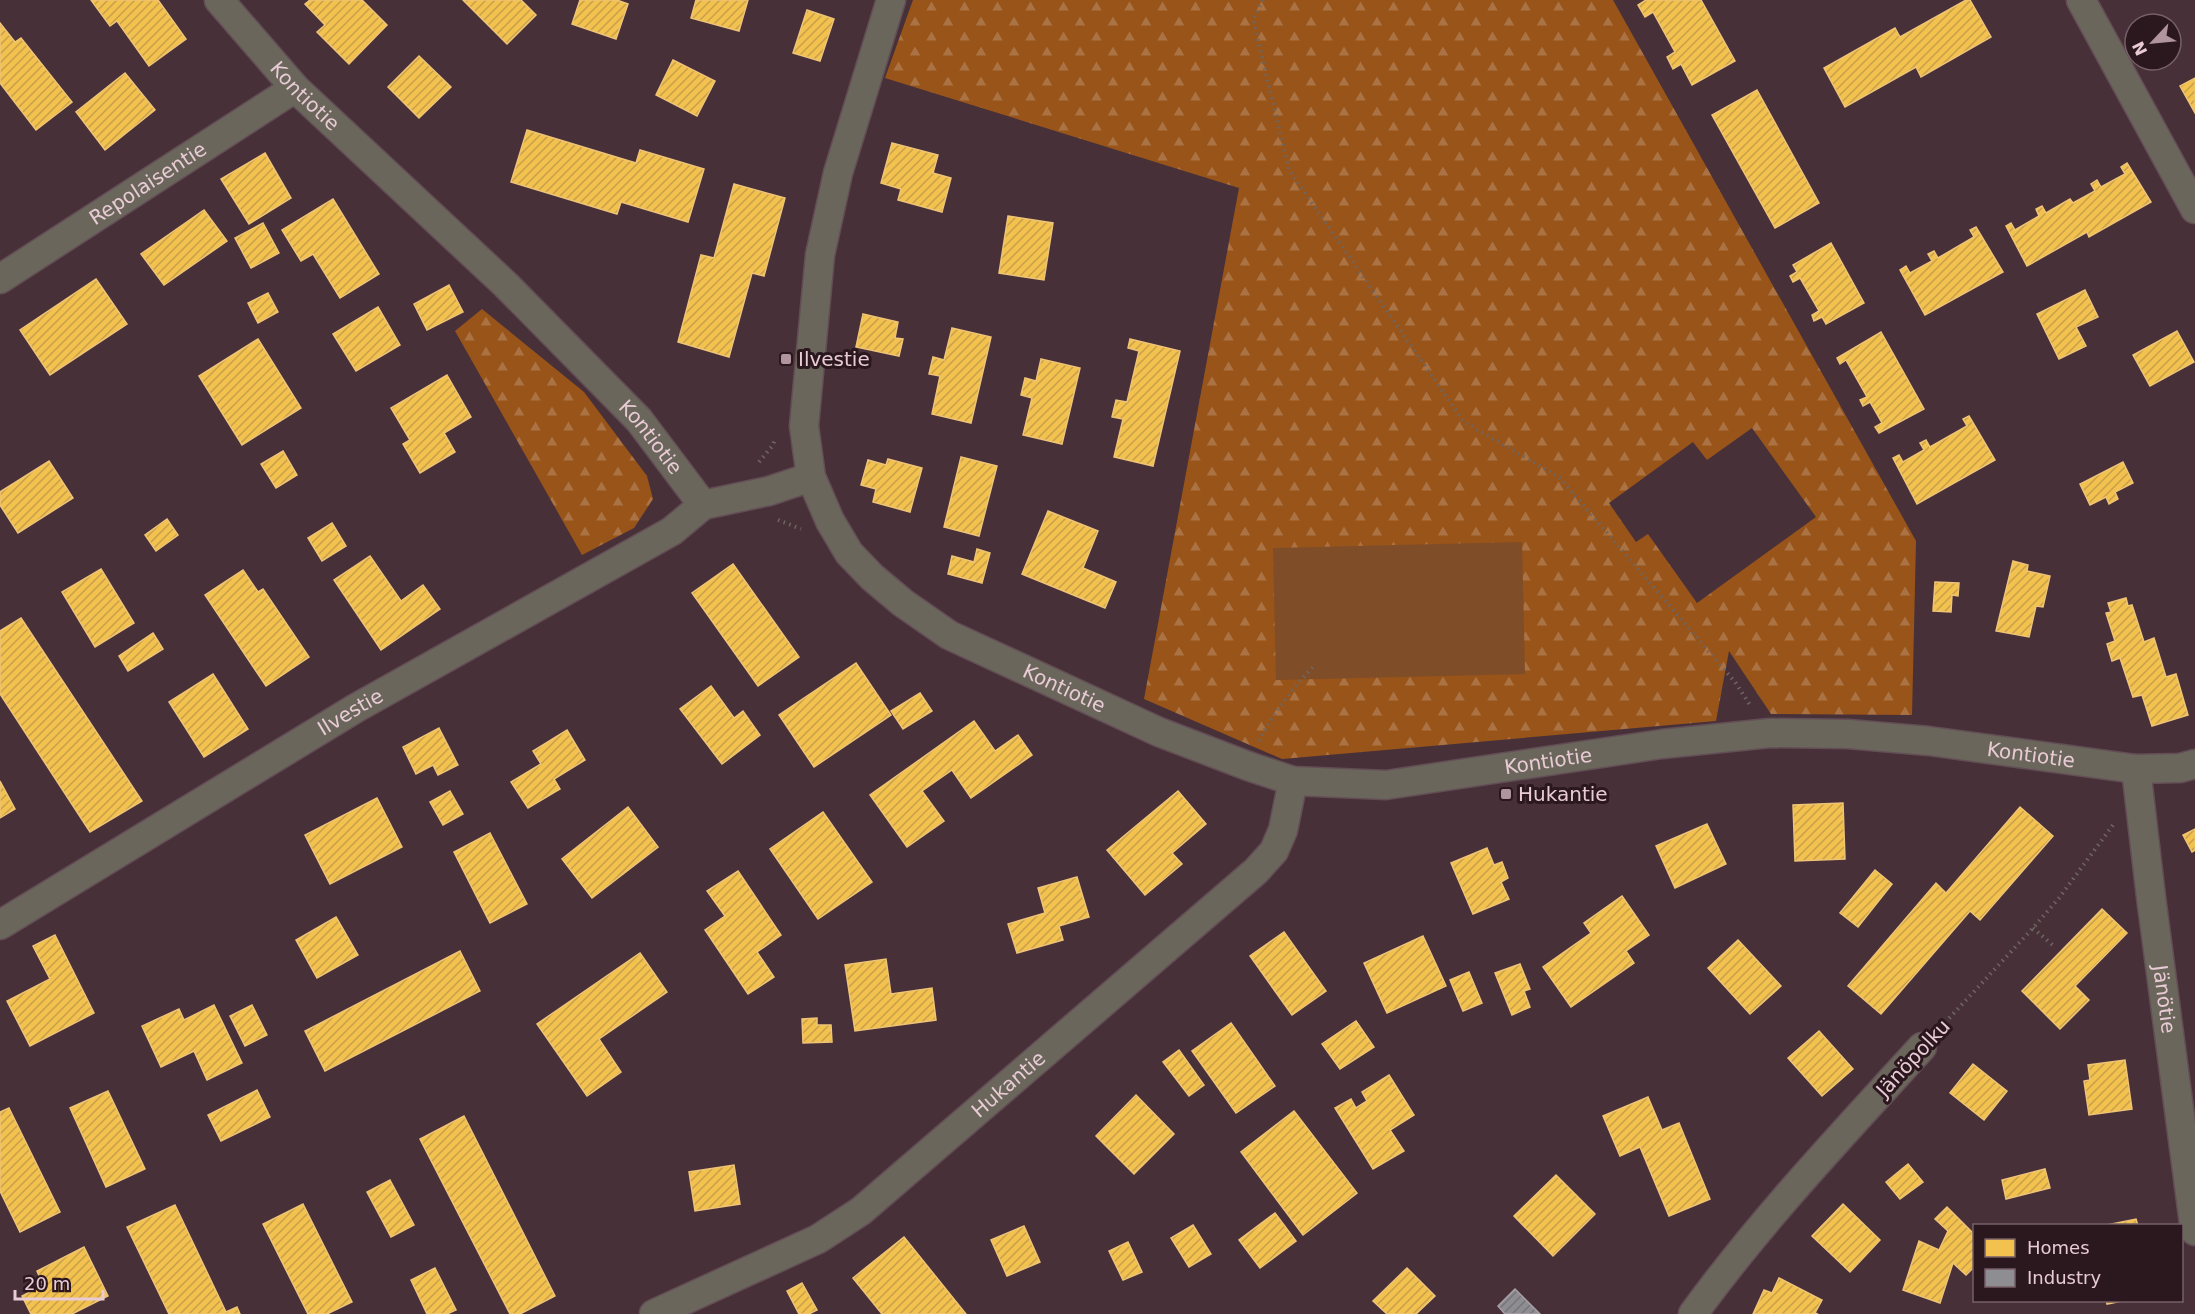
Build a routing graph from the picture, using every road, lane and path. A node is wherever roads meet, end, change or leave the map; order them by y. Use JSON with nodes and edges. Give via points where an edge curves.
{"nodes":[{"id":1,"x":219,"y":0,"type":"edge"},
{"id":2,"x":891,"y":0,"type":"edge"},
{"id":3,"x":1263,"y":0,"type":"edge"},
{"id":4,"x":2081,"y":0,"type":"edge"},
{"id":5,"x":295,"y":88,"type":"junction"},
{"id":6,"x":2195,"y":209,"type":"edge"},
{"id":7,"x":0,"y":279,"type":"edge"},
{"id":8,"x":776,"y":436,"type":"dead end"},
{"id":9,"x":759,"y":462,"type":"junction"},
{"id":10,"x":750,"y":464,"type":"dead end"},
{"id":11,"x":811,"y":477,"type":"junction"},
{"id":12,"x":769,"y":491,"type":"junction"},
{"id":13,"x":703,"y":506,"type":"junction"},
{"id":14,"x":808,"y":534,"type":"dead end"},
{"id":15,"x":1316,"y":664,"type":"dead end"},
{"id":16,"x":1735,"y":682,"type":"dead end"},
{"id":17,"x":2195,"y":764,"type":"edge"},
{"id":18,"x":1248,"y":766,"type":"junction"},
{"id":19,"x":2136,"y":769,"type":"junction"},
{"id":20,"x":1293,"y":781,"type":"junction"},
{"id":21,"x":2140,"y":816,"type":"junction"},
{"id":22,"x":0,"y":926,"type":"edge"},
{"id":23,"x":2033,"y":928,"type":"junction"},
{"id":24,"x":2055,"y":947,"type":"dead end"},
{"id":25,"x":1922,"y":1047,"type":"joint"},
{"id":26,"x":2195,"y":1231,"type":"edge"},
{"id":27,"x":654,"y":1314,"type":"edge"},
{"id":28,"x":1694,"y":1314,"type":"edge"}],
"edges":[{"from":1,"to":5,"type":"street","name":"Kontiotie"},
{"from":2,"to":11,"type":"street","via":[[838,173],[820,255],[804,426]]},
{"from":3,"to":16,"type":"path","via":[[1253,19],[1289,170],[1464,422],[1559,477]]},
{"from":4,"to":6,"type":"street"},
{"from":5,"to":7,"type":"street","name":"Repolaisentie"},
{"from":5,"to":13,"type":"street","name":"Kontiotie","via":[[506,285],[639,420]]},
{"from":8,"to":9,"type":"path"},
{"from":9,"to":10,"type":"path"},
{"from":9,"to":12,"type":"path"},
{"from":11,"to":12,"type":"street"},
{"from":11,"to":18,"type":"street","name":"Kontiotie","via":[[849,553],[872,578],[949,636],[1159,732]]},
{"from":12,"to":13,"type":"street"},
{"from":12,"to":14,"type":"path","via":[[778,520]]},
{"from":13,"to":22,"type":"street","name":"Ilvestie","via":[[672,531],[356,708]]},
{"from":15,"to":18,"type":"path","via":[[1272,716]]},
{"from":17,"to":19,"type":"street","name":"Kontiotie"},
{"from":18,"to":20,"type":"street","name":"Kontiotie"},
{"from":19,"to":20,"type":"street","name":"Kontiotie","via":[[1929,741],[1770,733],[1662,744],[1386,785]]},
{"from":19,"to":21,"type":"street","name":"Jänötie"},
{"from":20,"to":27,"type":"street","name":"Hukantie","via":[[1283,830],[1274,851],[1256,871],[861,1210],[818,1239]]},
{"from":21,"to":23,"type":"path","name":"Jänöpolku","via":[[2117,820]]},
{"from":21,"to":26,"type":"street","name":"Jänötie"},
{"from":23,"to":24,"type":"path"},
{"from":23,"to":25,"type":"path","name":"Jänöpolku"},
{"from":25,"to":28,"type":"street","name":"Jänöpolku","via":[[1748,1243]]}]}
